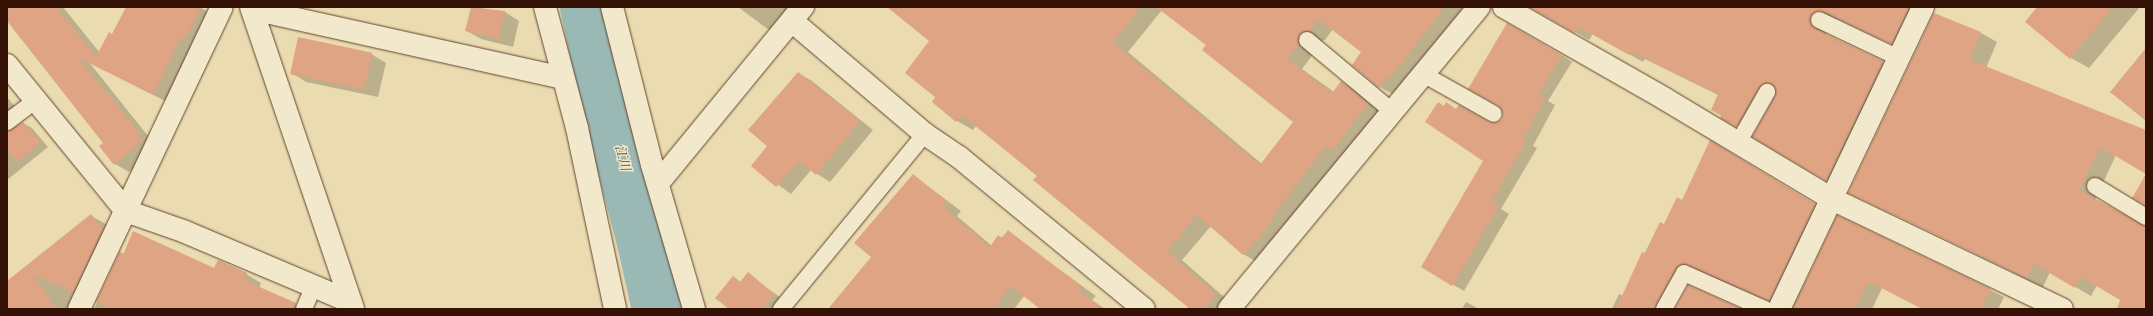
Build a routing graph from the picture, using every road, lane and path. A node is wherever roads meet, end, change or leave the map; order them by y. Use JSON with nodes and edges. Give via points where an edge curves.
{"nodes":[{"id":1,"x":222,"y":7,"type":"edge"},
{"id":2,"x":545,"y":7,"type":"edge"},
{"id":3,"x":612,"y":7,"type":"edge"},
{"id":4,"x":1479,"y":7,"type":"edge"},
{"id":5,"x":1504,"y":7,"type":"edge"},
{"id":6,"x":1923,"y":7,"type":"edge"},
{"id":7,"x":252,"y":8,"type":"edge"},
{"id":8,"x":797,"y":14,"type":"edge"},
{"id":9,"x":1819,"y":20,"type":"dead end"},
{"id":10,"x":1306,"y":40,"type":"dead end"},
{"id":11,"x":1899,"y":58,"type":"junction"},
{"id":12,"x":7,"y":65,"type":"edge"},
{"id":13,"x":1423,"y":74,"type":"junction"},
{"id":14,"x":562,"y":78,"type":"junction"},
{"id":15,"x":1767,"y":92,"type":"dead end"},
{"id":16,"x":36,"y":100,"type":"junction"},
{"id":17,"x":1393,"y":112,"type":"junction"},
{"id":18,"x":1494,"y":114,"type":"dead end"},
{"id":19,"x":7,"y":122,"type":"edge"},
{"id":20,"x":925,"y":134,"type":"junction"},
{"id":21,"x":1738,"y":143,"type":"junction"},
{"id":22,"x":659,"y":182,"type":"junction"},
{"id":23,"x":2095,"y":186,"type":"dead end"},
{"id":24,"x":1832,"y":199,"type":"junction"},
{"id":25,"x":126,"y":211,"type":"junction"},
{"id":26,"x":2146,"y":217,"type":"edge"},
{"id":27,"x":314,"y":286,"type":"junction"},
{"id":28,"x":352,"y":306,"type":"edge"},
{"id":29,"x":79,"y":309,"type":"edge"},
{"id":30,"x":304,"y":309,"type":"edge"},
{"id":31,"x":615,"y":309,"type":"edge"},
{"id":32,"x":694,"y":309,"type":"edge"},
{"id":33,"x":781,"y":309,"type":"edge"},
{"id":34,"x":1144,"y":309,"type":"edge"},
{"id":35,"x":1229,"y":309,"type":"edge"},
{"id":36,"x":1664,"y":309,"type":"edge"},
{"id":37,"x":1766,"y":309,"type":"edge"},
{"id":38,"x":1779,"y":309,"type":"edge"},
{"id":39,"x":2062,"y":309,"type":"edge"}],
"edges":[{"from":1,"to":25,"type":"street"},
{"from":2,"to":14,"type":"street"},
{"from":3,"to":22,"type":"street","via":[[652,165]]},
{"from":4,"to":13,"type":"street"},
{"from":5,"to":21,"type":"street"},
{"from":6,"to":11,"type":"street"},
{"from":7,"to":14,"type":"street"},
{"from":7,"to":28,"type":"street"},
{"from":8,"to":20,"type":"street"},
{"from":8,"to":22,"type":"street"},
{"from":9,"to":11,"type":"lane"},
{"from":10,"to":17,"type":"lane"},
{"from":11,"to":24,"type":"street"},
{"from":12,"to":16,"type":"street"},
{"from":13,"to":17,"type":"street"},
{"from":13,"to":18,"type":"lane"},
{"from":14,"to":31,"type":"street","via":[[577,128]]},
{"from":15,"to":21,"type":"lane"},
{"from":16,"to":19,"type":"lane"},
{"from":16,"to":25,"type":"street"},
{"from":17,"to":35,"type":"street"},
{"from":20,"to":33,"type":"lane"},
{"from":20,"to":34,"type":"street","via":[[958,157]]},
{"from":21,"to":24,"type":"street"},
{"from":22,"to":32,"type":"street"},
{"from":23,"to":26,"type":"lane"},
{"from":24,"to":38,"type":"street"},
{"from":24,"to":39,"type":"street"},
{"from":25,"to":27,"type":"street","via":[[183,231]]},
{"from":25,"to":29,"type":"street"},
{"from":27,"to":28,"type":"street"},
{"from":27,"to":30,"type":"lane"},
{"from":36,"to":37,"type":"lane","via":[[1684,273]]}]}
